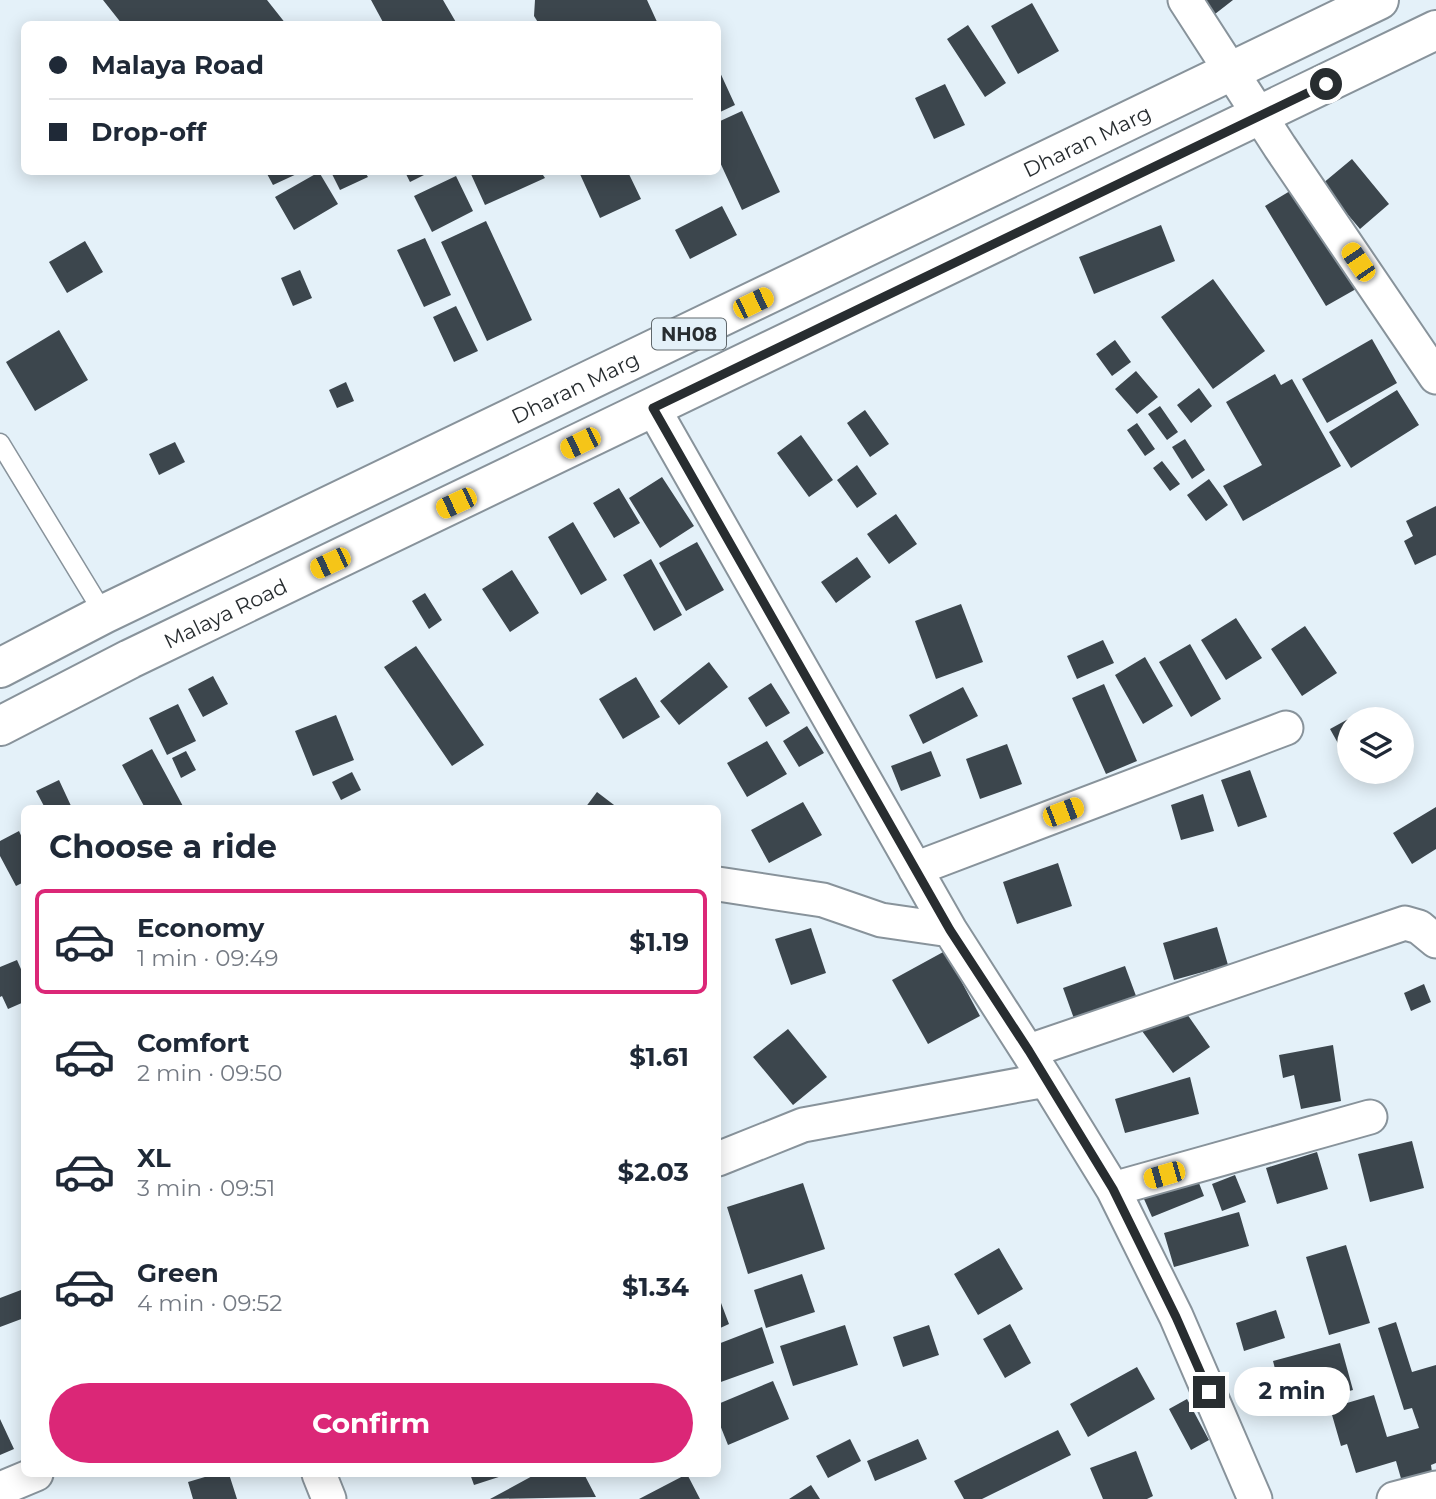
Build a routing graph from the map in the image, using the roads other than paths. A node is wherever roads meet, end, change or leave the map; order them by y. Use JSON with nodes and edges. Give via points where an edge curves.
{"nodes":[{"id":1,"x":1185,"y":0,"type":"edge"},
{"id":2,"x":1379,"y":0,"type":"edge"},
{"id":3,"x":1436,"y":30,"type":"edge"},
{"id":4,"x":1231,"y":72,"type":"junction"},
{"id":5,"x":1259,"y":116,"type":"junction"},
{"id":6,"x":1436,"y":377,"type":"edge"},
{"id":7,"x":653,"y":408,"type":"junction"},
{"id":8,"x":531,"y":410,"type":"junction"},
{"id":9,"x":0,"y":443,"type":"edge"},
{"id":10,"x":556,"y":455,"type":"junction"},
{"id":11,"x":104,"y":614,"type":"junction"},
{"id":12,"x":0,"y":668,"type":"edge"},
{"id":13,"x":0,"y":726,"type":"edge"},
{"id":14,"x":1286,"y":728,"type":"dead end"},
{"id":15,"x":915,"y":869,"type":"junction"},
{"id":16,"x":721,"y":884,"type":"edge"},
{"id":17,"x":950,"y":930,"type":"junction"},
{"id":18,"x":1436,"y":940,"type":"edge"},
{"id":19,"x":1029,"y":1051,"type":"junction"},
{"id":20,"x":1046,"y":1080,"type":"junction"},
{"id":21,"x":1370,"y":1117,"type":"dead end"},
{"id":22,"x":721,"y":1158,"type":"edge"},
{"id":23,"x":1113,"y":1189,"type":"junction"},
{"id":24,"x":29,"y":1477,"type":"edge"},
{"id":25,"x":320,"y":1477,"type":"edge"},
{"id":26,"x":1436,"y":1488,"type":"edge"},
{"id":27,"x":0,"y":1489,"type":"edge"},
{"id":28,"x":1249,"y":1497,"type":"edge"},
{"id":29,"x":329,"y":1499,"type":"edge"},
{"id":30,"x":1394,"y":1499,"type":"edge"}],
"edges":[{"from":1,"to":4,"type":"street"},
{"from":2,"to":4,"type":"main road","name":"Dharan Marg","number":"NH08"},
{"from":3,"to":5,"type":"main road","name":"Malaya Road","number":"NH08"},
{"from":4,"to":5,"type":"street"},
{"from":4,"to":8,"type":"main road","name":"Dharan Marg","number":"NH08"},
{"from":5,"to":6,"type":"street"},
{"from":5,"to":7,"type":"main road","name":"Malaya Road","number":"NH08"},
{"from":7,"to":10,"type":"main road","name":"Malaya Road","number":"NH08"},
{"from":7,"to":15,"type":"street"},
{"from":8,"to":10,"type":"main road"},
{"from":8,"to":11,"type":"main road","name":"Dharan Marg","number":"NH08"},
{"from":9,"to":11,"type":"lane"},
{"from":10,"to":13,"type":"main road","name":"Malaya Road","number":"NH08"},
{"from":11,"to":12,"type":"main road","name":"Dharan Marg","number":"NH08"},
{"from":14,"to":15,"type":"street"},
{"from":15,"to":17,"type":"street"},
{"from":16,"to":17,"type":"street","via":[[822,900],[881,920]]},
{"from":17,"to":19,"type":"street"},
{"from":18,"to":19,"type":"street","via":[[1405,923]]},
{"from":19,"to":20,"type":"street"},
{"from":20,"to":22,"type":"street","via":[[803,1125]]},
{"from":20,"to":23,"type":"street"},
{"from":21,"to":23,"type":"street"},
{"from":23,"to":28,"type":"street","via":[[1176,1317]]},
{"from":24,"to":27,"type":"street"},
{"from":25,"to":29,"type":"street"},
{"from":26,"to":30,"type":"street"}]}
